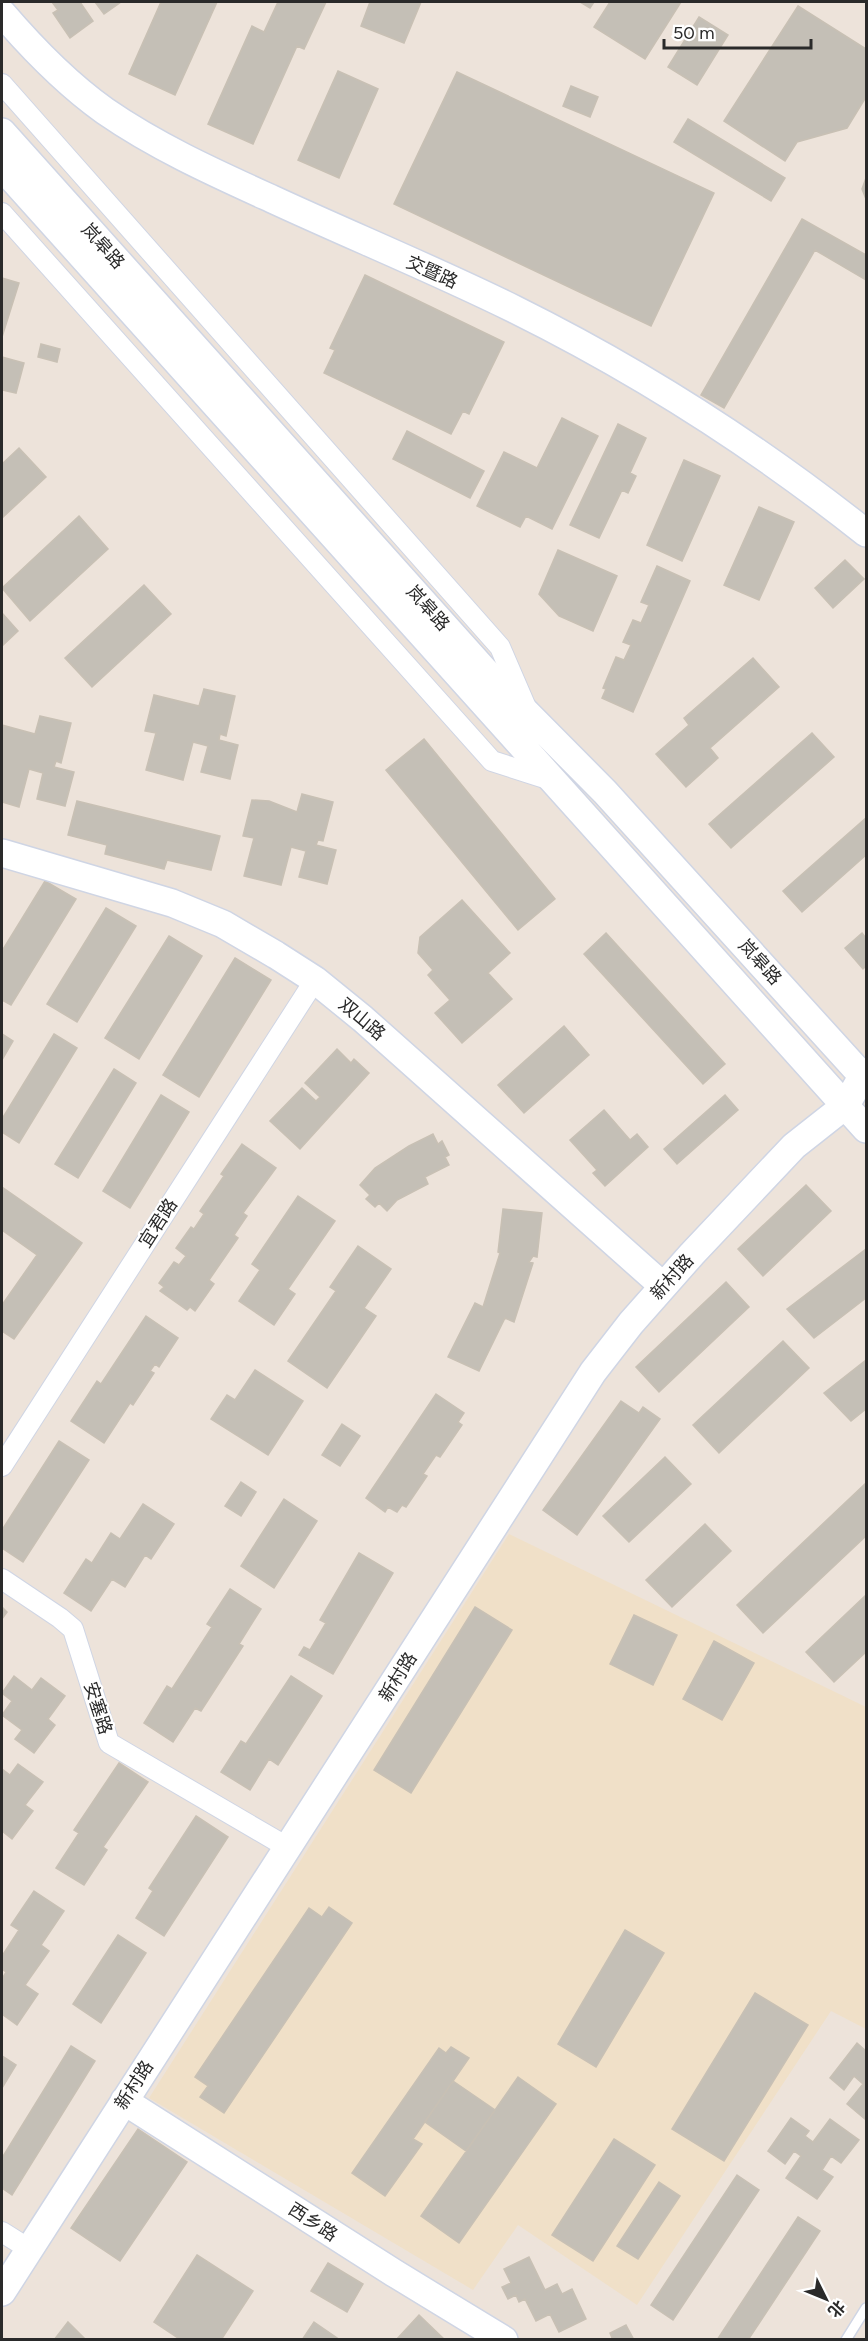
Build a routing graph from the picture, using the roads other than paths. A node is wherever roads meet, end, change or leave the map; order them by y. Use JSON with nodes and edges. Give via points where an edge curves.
{"nodes":[{"id":1,"x":2,"y":13,"type":"edge"},
{"id":2,"x":2,"y":84,"type":"edge"},
{"id":3,"x":2,"y":132,"type":"edge"},
{"id":4,"x":2,"y":167,"type":"edge"},
{"id":5,"x":2,"y":213,"type":"edge"},
{"id":6,"x":179,"y":348,"type":"junction"},
{"id":7,"x":867,"y":534,"type":"edge"},
{"id":8,"x":530,"y":716,"type":"junction"},
{"id":9,"x":551,"y":780,"type":"junction"},
{"id":10,"x":2,"y":853,"type":"edge"},
{"id":11,"x":315,"y":980,"type":"junction"},
{"id":12,"x":862,"y":1086,"type":"edge"},
{"id":13,"x":867,"y":1129,"type":"edge"},
{"id":14,"x":663,"y":1286,"type":"junction"},
{"id":15,"x":2,"y":1466,"type":"edge"},
{"id":16,"x":2,"y":1579,"type":"edge"},
{"id":17,"x":287,"y":1847,"type":"junction"},
{"id":18,"x":124,"y":2101,"type":"junction"},
{"id":19,"x":2,"y":2232,"type":"edge"},
{"id":20,"x":29,"y":2249,"type":"junction"},
{"id":21,"x":2,"y":2292,"type":"edge"},
{"id":22,"x":867,"y":2308,"type":"edge"},
{"id":23,"x":504,"y":2340,"type":"edge"},
{"id":24,"x":846,"y":2340,"type":"edge"}],
"edges":[{"from":1,"to":7,"type":"main road","name":"交暨路","via":[[81,93],[139,133],[199,166],[514,309],[595,353],[766,458]]},
{"from":2,"to":8,"type":"street","via":[[500,647]]},
{"from":3,"to":6,"type":"main road","name":"岚皋路"},
{"from":4,"to":6,"type":"main road","name":"岚皋路"},
{"from":5,"to":9,"type":"street","via":[[492,761]]},
{"from":6,"to":8,"type":"main road","name":"岚皋路"},
{"from":6,"to":9,"type":"main road","name":"岚皋路"},
{"from":8,"to":12,"type":"main road","name":"岚皋路","via":[[605,792]]},
{"from":9,"to":12,"type":"main road","name":"岚皋路"},
{"from":10,"to":11,"type":"main road","name":"双山路","via":[[172,903],[223,924]]},
{"from":11,"to":14,"type":"main road","name":"双山路"},
{"from":11,"to":15,"type":"street","name":"宜君路"},
{"from":12,"to":13,"type":"main road"},
{"from":12,"to":14,"type":"main road","name":"新村路","via":[[794,1146]]},
{"from":14,"to":17,"type":"main road","name":"新村路","via":[[611,1347],[564,1416]]},
{"from":16,"to":17,"type":"street","name":"安塞路","via":[[73,1629],[110,1743]]},
{"from":17,"to":18,"type":"main road","name":"新村路"},
{"from":18,"to":20,"type":"main road","name":"新村路"},
{"from":18,"to":23,"type":"main road","name":"西乡路"},
{"from":19,"to":20,"type":"street"},
{"from":20,"to":21,"type":"main road","name":"新村路"},
{"from":22,"to":24,"type":"lane"}]}
